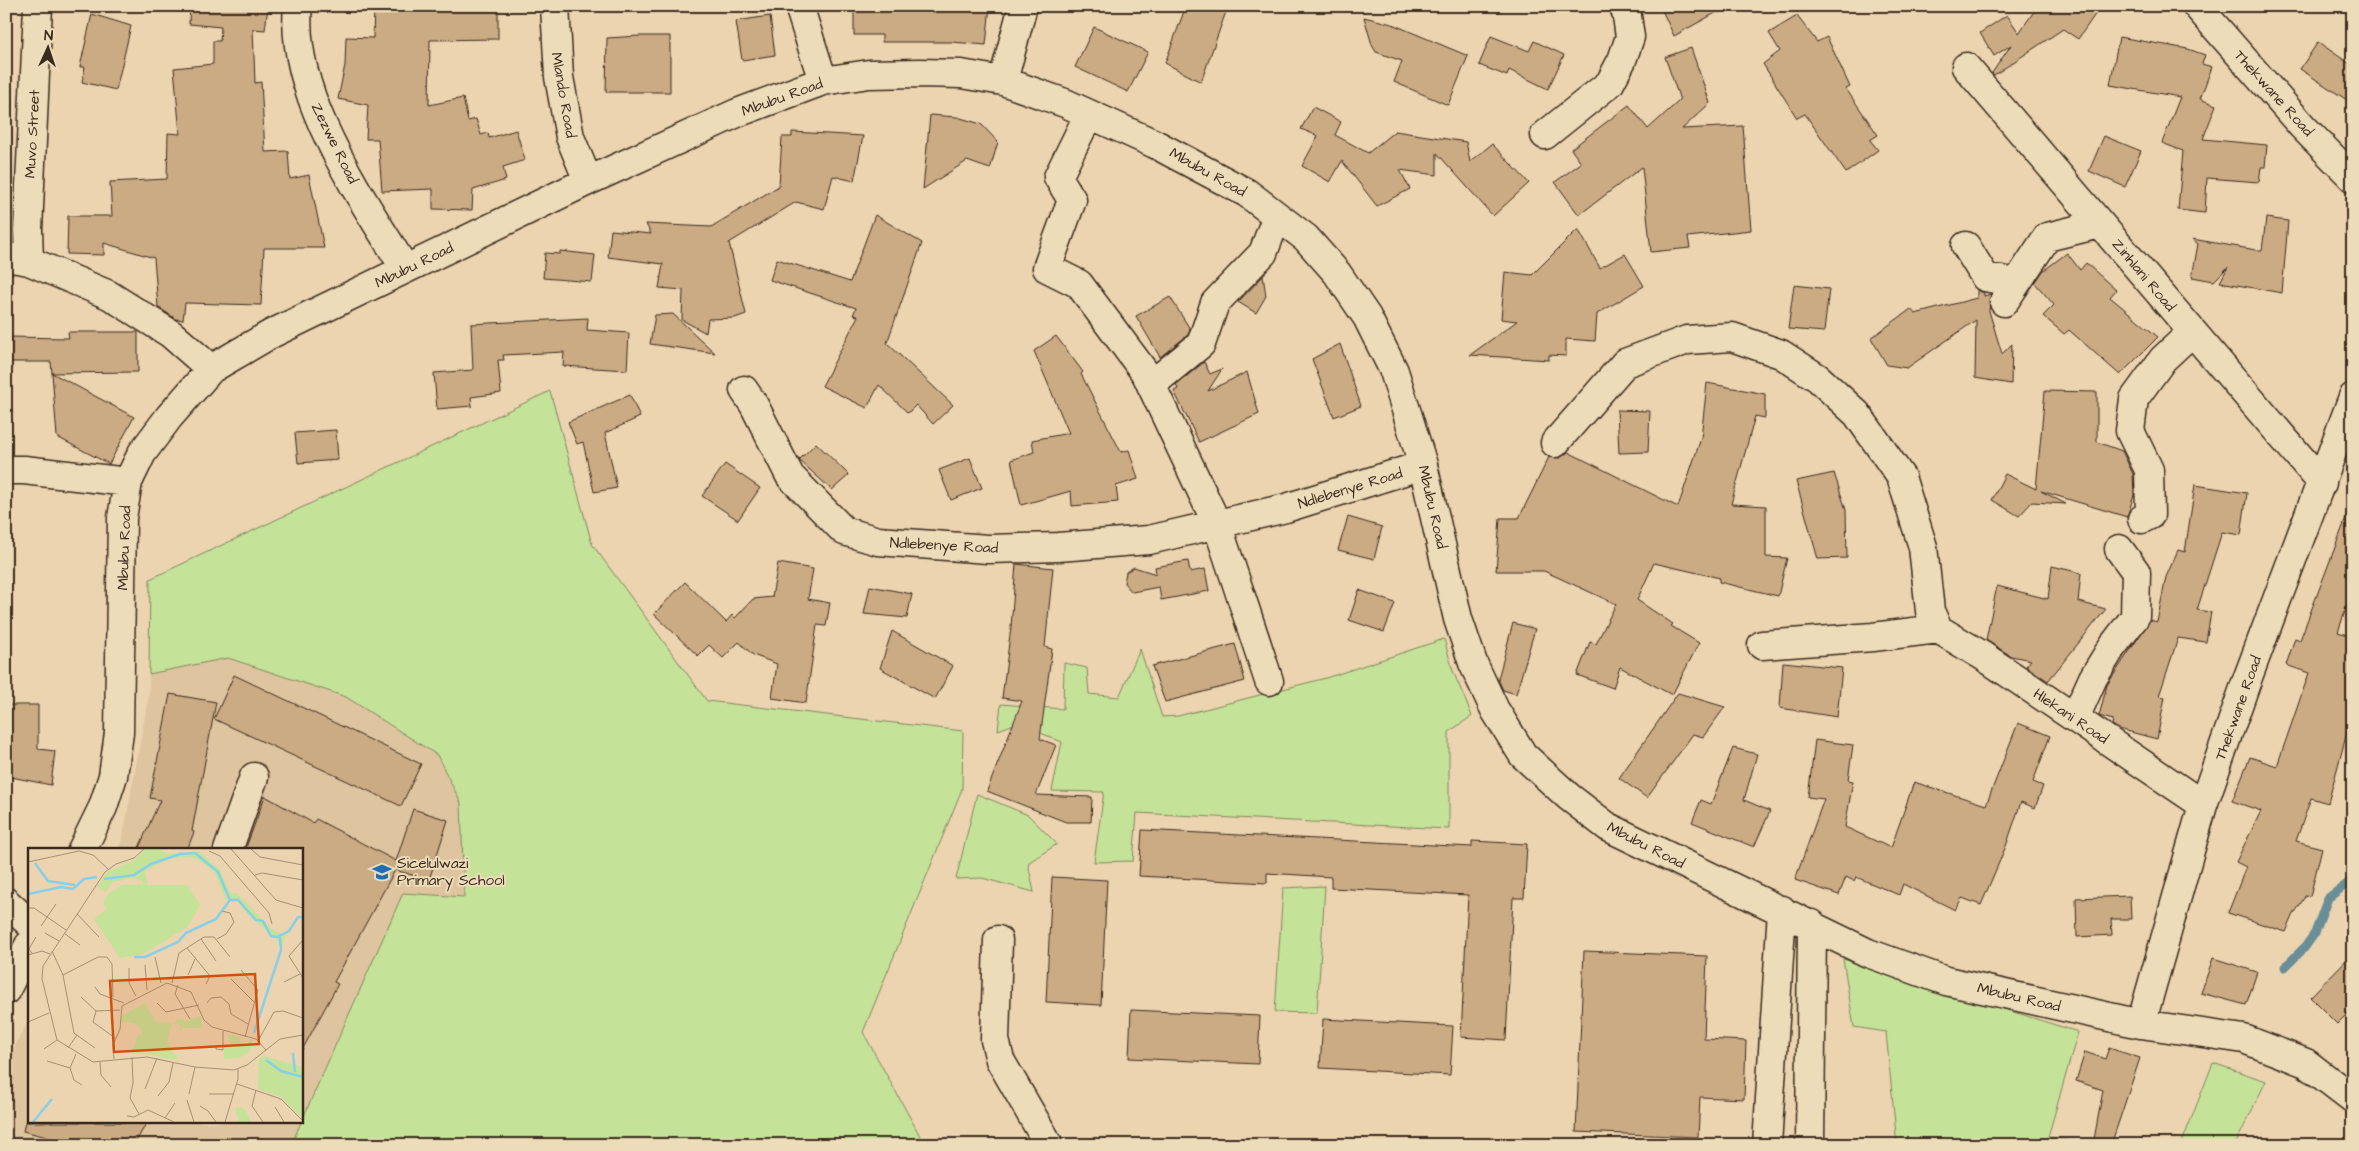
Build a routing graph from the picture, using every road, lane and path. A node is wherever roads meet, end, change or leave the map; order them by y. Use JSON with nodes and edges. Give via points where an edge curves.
{"nodes":[{"id":1,"x":38,"y":6,"type":"edge"},
{"id":2,"x":298,"y":6,"type":"edge"},
{"id":3,"x":555,"y":6,"type":"edge"},
{"id":4,"x":799,"y":6,"type":"edge"},
{"id":5,"x":1023,"y":6,"type":"edge"},
{"id":6,"x":1624,"y":6,"type":"edge"},
{"id":7,"x":2197,"y":6,"type":"edge"},
{"id":8,"x":1966,"y":68,"type":"dead end"},
{"id":9,"x":823,"y":81,"type":"junction"},
{"id":10,"x":1003,"y":81,"type":"junction"},
{"id":11,"x":1089,"y":114,"type":"junction"},
{"id":12,"x":1545,"y":134,"type":"dead end"},
{"id":13,"x":2353,"y":178,"type":"edge"},
{"id":14,"x":588,"y":181,"type":"junction"},
{"id":15,"x":2071,"y":190,"type":"junction"},
{"id":16,"x":1277,"y":216,"type":"junction"},
{"id":17,"x":2100,"y":224,"type":"junction"},
{"id":18,"x":2047,"y":237,"type":"junction"},
{"id":19,"x":1966,"y":246,"type":"dead end"},
{"id":20,"x":18,"y":259,"type":"edge"},
{"id":21,"x":405,"y":269,"type":"junction"},
{"id":22,"x":2192,"y":332,"type":"junction"},
{"id":23,"x":211,"y":369,"type":"junction"},
{"id":24,"x":1151,"y":385,"type":"junction"},
{"id":25,"x":744,"y":390,"type":"dead end"},
{"id":26,"x":2353,"y":397,"type":"edge"},
{"id":27,"x":1555,"y":443,"type":"dead end"},
{"id":28,"x":1423,"y":465,"type":"junction"},
{"id":29,"x":6,"y":470,"type":"edge"},
{"id":30,"x":128,"y":482,"type":"junction"},
{"id":31,"x":2322,"y":483,"type":"junction"},
{"id":32,"x":2142,"y":519,"type":"dead end"},
{"id":33,"x":1218,"y":524,"type":"junction"},
{"id":34,"x":2119,"y":549,"type":"dead end"},
{"id":35,"x":1938,"y":629,"type":"junction"},
{"id":36,"x":1762,"y":645,"type":"dead end"},
{"id":37,"x":1269,"y":681,"type":"dead end"},
{"id":38,"x":2075,"y":718,"type":"junction"},
{"id":39,"x":254,"y":777,"type":"dead end"},
{"id":40,"x":2203,"y":805,"type":"junction"},
{"id":41,"x":83,"y":848,"type":"edge"},
{"id":42,"x":229,"y":848,"type":"edge"},
{"id":43,"x":6,"y":902,"type":"edge"},
{"id":44,"x":1782,"y":910,"type":"junction"},
{"id":45,"x":28,"y":922,"type":"edge"},
{"id":46,"x":1812,"y":924,"type":"junction"},
{"id":47,"x":998,"y":940,"type":"dead end"},
{"id":48,"x":28,"y":948,"type":"edge"},
{"id":49,"x":15,"y":984,"type":"edge"},
{"id":50,"x":2141,"y":1024,"type":"junction"},
{"id":51,"x":2350,"y":1089,"type":"edge"},
{"id":52,"x":1049,"y":1145,"type":"edge"},
{"id":53,"x":1767,"y":1145,"type":"edge"},
{"id":54,"x":1810,"y":1145,"type":"edge"}],
"edges":[{"from":1,"to":20,"type":"street","name":"Muvo Street","via":[[28,230]]},
{"from":2,"to":21,"type":"street","name":"Zezwe Road","via":[[297,39],[316,109],[343,167]]},
{"from":3,"to":14,"type":"street","name":"Mlando Road","via":[[558,77],[568,128]]},
{"from":4,"to":9,"type":"street"},
{"from":5,"to":10,"type":"street"},
{"from":6,"to":12,"type":"street","via":[[1630,38],[1610,83]]},
{"from":7,"to":13,"type":"street","name":"Thekwane Road","via":[[2303,127]]},
{"from":8,"to":15,"type":"street","name":"Zinhlani Road"},
{"from":9,"to":10,"type":"street","name":"Mbubu Road","via":[[869,74],[920,73],[961,74]]},
{"from":9,"to":14,"type":"street","name":"Mbubu Road","via":[[737,112]]},
{"from":10,"to":11,"type":"street","name":"Mbubu Road"},
{"from":11,"to":16,"type":"street","name":"Mbubu Road","via":[[1155,144],[1246,193]]},
{"from":11,"to":24,"type":"street","via":[[1058,177],[1072,200],[1047,268],[1079,284]]},
{"from":14,"to":21,"type":"street","name":"Mbubu Road"},
{"from":15,"to":17,"type":"street","name":"Zinhlani Road"},
{"from":15,"to":18,"type":"street"},
{"from":16,"to":24,"type":"street","via":[[1263,254],[1215,303],[1201,344]]},
{"from":16,"to":28,"type":"street","name":"Mbubu Road","via":[[1306,238],[1337,273],[1367,317],[1394,371]]},
{"from":17,"to":18,"type":"street"},
{"from":17,"to":22,"type":"street","name":"Zinhlani Road"},
{"from":18,"to":19,"type":"street","via":[[2010,292],[1986,277]]},
{"from":20,"to":23,"type":"street","name":"Muvo Street","via":[[109,295],[171,334]]},
{"from":21,"to":23,"type":"street","name":"Mbubu Road","via":[[271,334]]},
{"from":22,"to":31,"type":"street","name":"Zinhlani Road"},
{"from":22,"to":32,"type":"street","via":[[2163,359],[2134,399],[2130,431],[2149,470],[2150,515]]},
{"from":23,"to":30,"type":"street","name":"Mbubu Road","via":[[142,453]]},
{"from":24,"to":33,"type":"street"},
{"from":25,"to":33,"type":"street","name":"Ndlebenye Road","via":[[790,476],[844,531],[878,541],[988,549],[1058,547],[1149,540]]},
{"from":26,"to":31,"type":"street","name":"Thekwane Road"},
{"from":27,"to":35,"type":"street","via":[[1625,363],[1687,340],[1732,337],[1781,354],[1818,378],[1857,414],[1901,477],[1923,547],[1930,611]]},
{"from":28,"to":33,"type":"street","name":"Ndlebenye Road","via":[[1286,508]]},
{"from":28,"to":44,"type":"street","name":"Mbubu Road","via":[[1458,619],[1473,663],[1495,710],[1523,755],[1608,827]]},
{"from":29,"to":30,"type":"street"},
{"from":30,"to":41,"type":"street","name":"Mbubu Road","via":[[122,518],[119,733],[113,776],[103,807]]},
{"from":31,"to":40,"type":"street","name":"Thekwane Road"},
{"from":33,"to":37,"type":"street"},
{"from":34,"to":38,"type":"street","via":[[2136,572],[2135,617],[2093,678]]},
{"from":35,"to":36,"type":"street"},
{"from":35,"to":38,"type":"street","name":"Hlekani Road"},
{"from":38,"to":40,"type":"street","name":"Hlekani Road"},
{"from":39,"to":42,"type":"street"},
{"from":40,"to":50,"type":"street","name":"Thekwane Road"},
{"from":43,"to":45,"type":"street"},
{"from":44,"to":46,"type":"street","name":"Mbubu Road"},
{"from":44,"to":53,"type":"street"},
{"from":46,"to":50,"type":"street","name":"Mbubu Road","via":[[1868,953],[1946,981]]},
{"from":46,"to":54,"type":"street"},
{"from":47,"to":52,"type":"street","via":[[995,1040],[998,1053],[1010,1080]]},
{"from":48,"to":49,"type":"street"},
{"from":50,"to":51,"type":"street","name":"Mbubu Road","via":[[2244,1039],[2306,1063]]}]}
